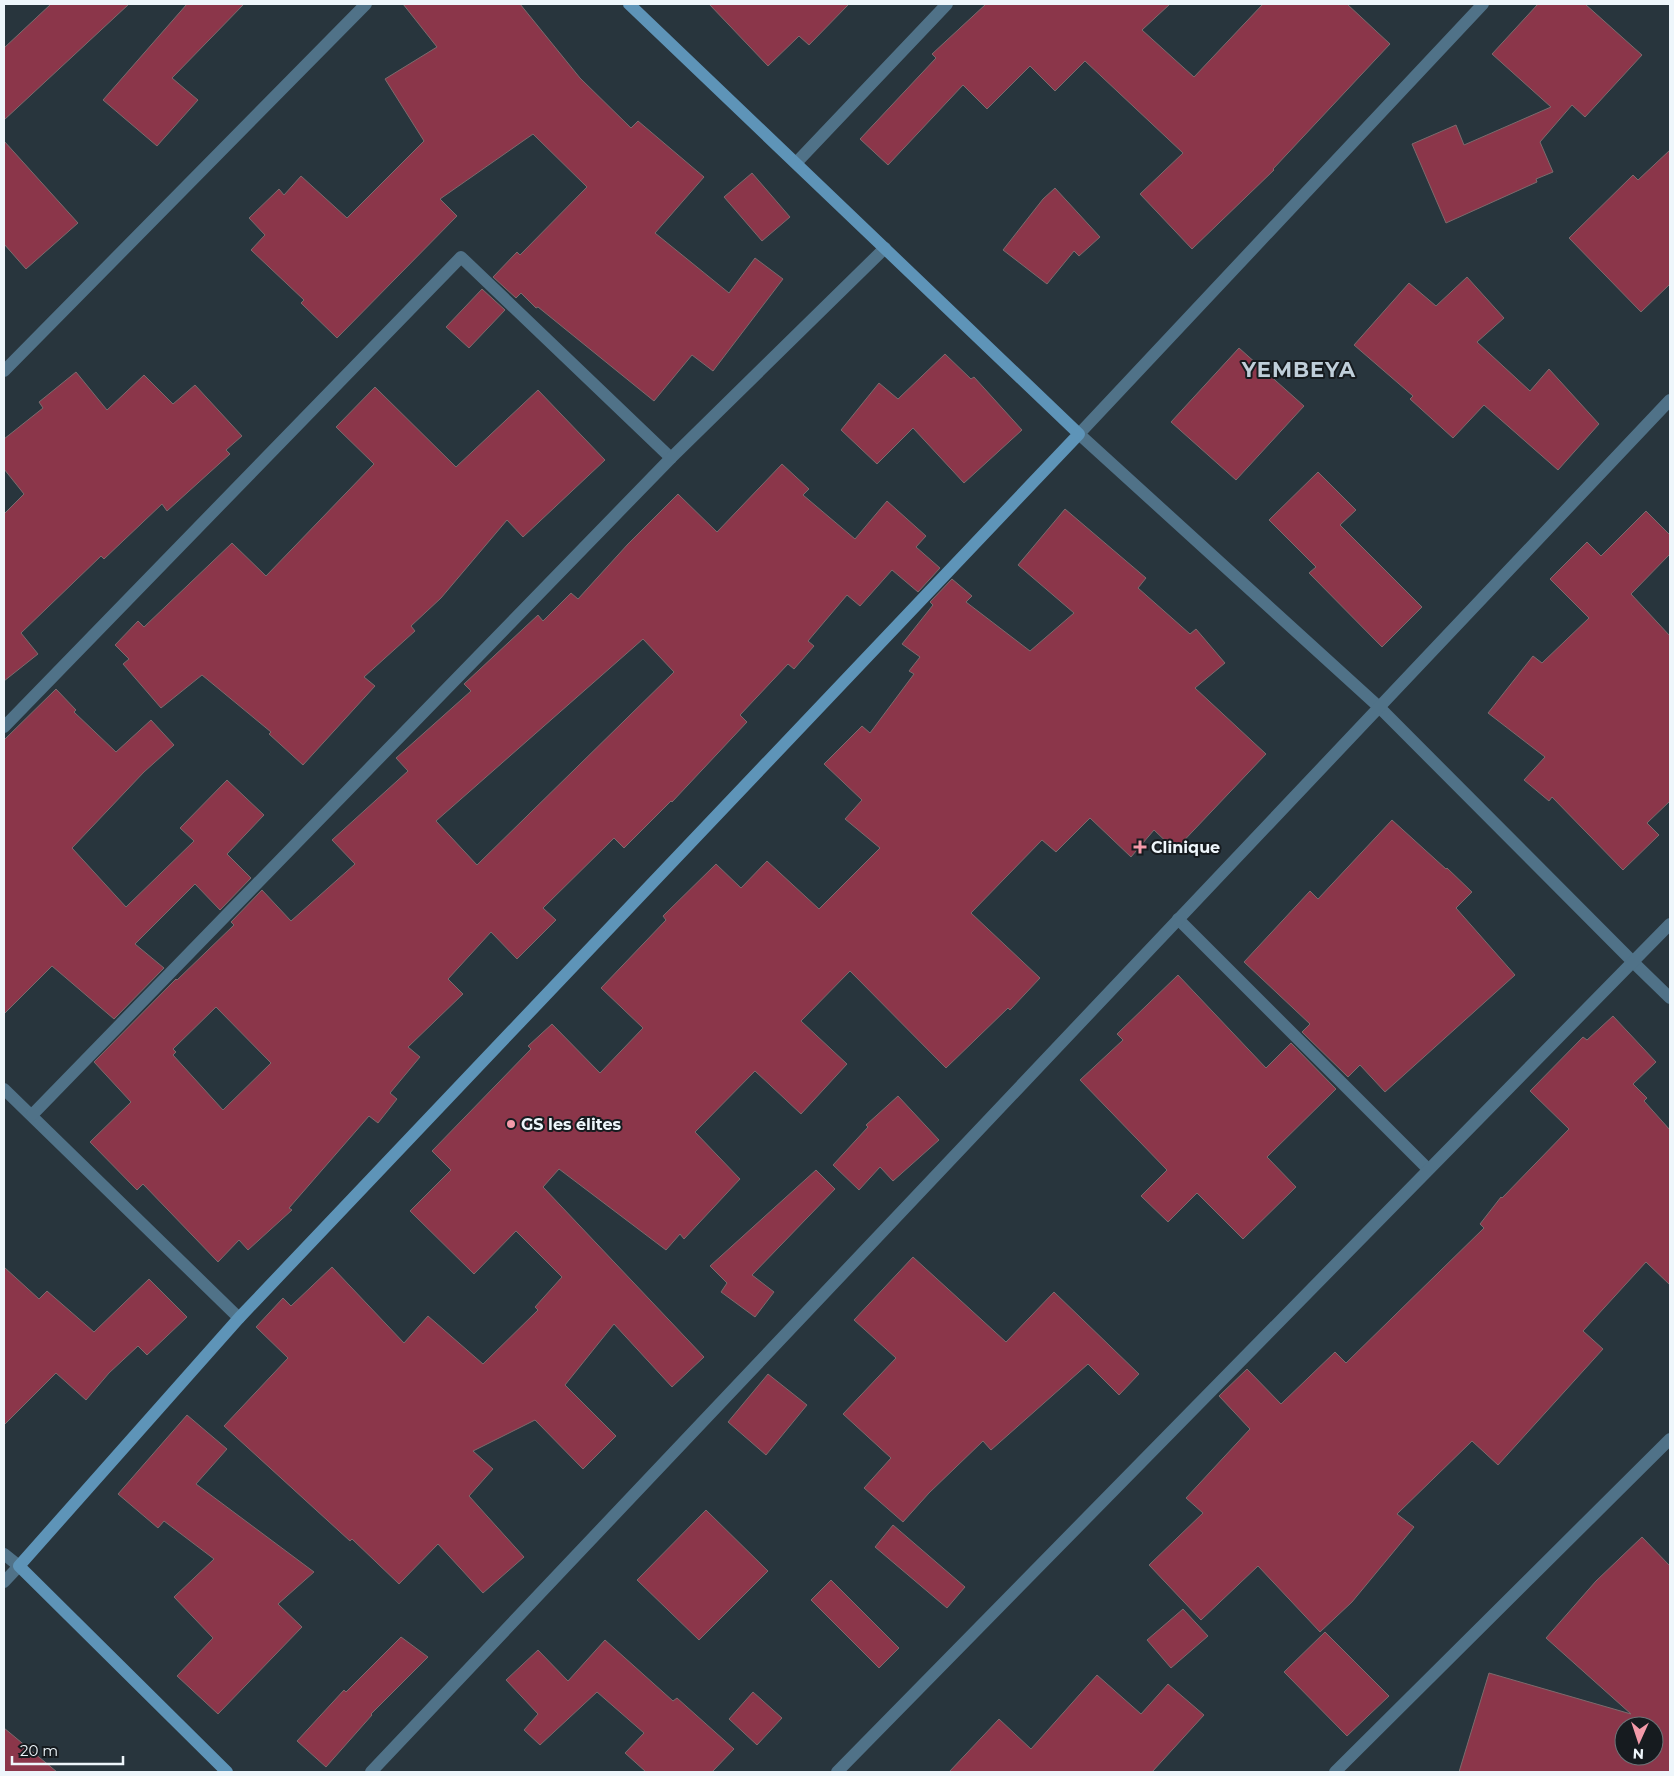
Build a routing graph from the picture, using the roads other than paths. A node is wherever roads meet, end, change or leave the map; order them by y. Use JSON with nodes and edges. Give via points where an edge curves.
{"nodes":[{"id":1,"x":366,"y":4,"type":"edge"},
{"id":2,"x":629,"y":4,"type":"edge"},
{"id":3,"x":947,"y":4,"type":"edge"},
{"id":4,"x":1483,"y":4,"type":"edge"},
{"id":5,"x":796,"y":163,"type":"junction"},
{"id":6,"x":885,"y":248,"type":"junction"},
{"id":7,"x":4,"y":372,"type":"edge"},
{"id":8,"x":1670,"y":400,"type":"edge"},
{"id":9,"x":1079,"y":434,"type":"junction"},
{"id":10,"x":670,"y":458,"type":"junction"},
{"id":11,"x":1380,"y":707,"type":"junction"},
{"id":12,"x":4,"y":727,"type":"edge"},
{"id":13,"x":1178,"y":919,"type":"junction"},
{"id":14,"x":1670,"y":924,"type":"edge"},
{"id":15,"x":1633,"y":962,"type":"junction"},
{"id":16,"x":1670,"y":998,"type":"edge"},
{"id":17,"x":4,"y":1089,"type":"edge"},
{"id":18,"x":32,"y":1116,"type":"junction"},
{"id":19,"x":1428,"y":1169,"type":"junction"},
{"id":20,"x":239,"y":1318,"type":"junction"},
{"id":21,"x":1670,"y":1439,"type":"edge"},
{"id":22,"x":4,"y":1554,"type":"edge"},
{"id":23,"x":19,"y":1566,"type":"junction"},
{"id":24,"x":4,"y":1582,"type":"edge"},
{"id":25,"x":227,"y":1772,"type":"edge"},
{"id":26,"x":371,"y":1772,"type":"edge"},
{"id":27,"x":837,"y":1772,"type":"edge"},
{"id":28,"x":1335,"y":1772,"type":"edge"}],
"edges":[{"from":1,"to":7,"type":"street"},
{"from":2,"to":5,"type":"street"},
{"from":3,"to":5,"type":"street"},
{"from":4,"to":9,"type":"street"},
{"from":5,"to":6,"type":"street"},
{"from":6,"to":9,"type":"street"},
{"from":6,"to":10,"type":"street"},
{"from":8,"to":11,"type":"street"},
{"from":9,"to":11,"type":"street"},
{"from":9,"to":20,"type":"street"},
{"from":10,"to":12,"type":"street","via":[[461,257]]},
{"from":10,"to":18,"type":"street"},
{"from":11,"to":13,"type":"street"},
{"from":11,"to":15,"type":"street"},
{"from":13,"to":19,"type":"street"},
{"from":13,"to":26,"type":"street"},
{"from":14,"to":15,"type":"street"},
{"from":15,"to":16,"type":"street"},
{"from":15,"to":19,"type":"street"},
{"from":17,"to":18,"type":"street"},
{"from":18,"to":20,"type":"street"},
{"from":19,"to":27,"type":"street"},
{"from":20,"to":23,"type":"street"},
{"from":21,"to":28,"type":"street"},
{"from":22,"to":23,"type":"street"},
{"from":23,"to":24,"type":"street"},
{"from":23,"to":25,"type":"street"}]}
